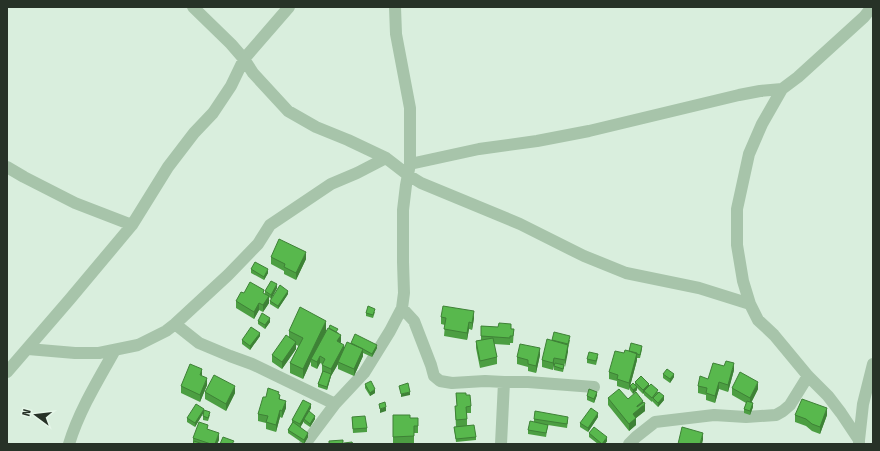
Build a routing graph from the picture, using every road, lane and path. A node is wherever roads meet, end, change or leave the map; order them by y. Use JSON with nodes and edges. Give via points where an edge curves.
{"nodes":[{"id":1,"x":193,"y":7,"type":"edge"},
{"id":2,"x":289,"y":7,"type":"edge"},
{"id":3,"x":395,"y":7,"type":"edge"},
{"id":4,"x":872,"y":7,"type":"edge"},
{"id":5,"x":244,"y":59,"type":"junction"},
{"id":6,"x":782,"y":89,"type":"junction"},
{"id":7,"x":386,"y":158,"type":"junction"},
{"id":8,"x":7,"y":167,"type":"edge"},
{"id":9,"x":409,"y":170,"type":"junction"},
{"id":10,"x":132,"y":225,"type":"junction"},
{"id":11,"x":750,"y":304,"type":"junction"},
{"id":12,"x":402,"y":308,"type":"junction"},
{"id":13,"x":175,"y":324,"type":"junction"},
{"id":14,"x":28,"y":349,"type":"junction"},
{"id":15,"x":115,"y":350,"type":"junction"},
{"id":16,"x":873,"y":364,"type":"edge"},
{"id":17,"x":7,"y":372,"type":"edge"},
{"id":18,"x":808,"y":376,"type":"junction"},
{"id":19,"x":504,"y":382,"type":"junction"},
{"id":20,"x":594,"y":387,"type":"dead end"},
{"id":21,"x":335,"y":404,"type":"junction"},
{"id":22,"x":859,"y":442,"type":"edge"},
{"id":23,"x":69,"y":444,"type":"edge"},
{"id":24,"x":305,"y":444,"type":"edge"},
{"id":25,"x":500,"y":444,"type":"edge"},
{"id":26,"x":629,"y":444,"type":"edge"}],
"edges":[{"from":1,"to":5,"type":"street"},
{"from":2,"to":5,"type":"street"},
{"from":3,"to":9,"type":"street","via":[[396,34],[410,108]]},
{"from":4,"to":6,"type":"street","via":[[864,17]]},
{"from":5,"to":7,"type":"street","via":[[253,73],[288,111],[316,127]]},
{"from":5,"to":10,"type":"street","via":[[231,86],[213,113],[194,133],[168,168]]},
{"from":6,"to":9,"type":"street","via":[[739,95],[589,131],[479,149]]},
{"from":6,"to":11,"type":"street","via":[[762,124],[750,154],[737,209],[737,245]]},
{"from":7,"to":9,"type":"street"},
{"from":7,"to":13,"type":"street","via":[[331,184],[270,224],[253,250]]},
{"from":8,"to":10,"type":"street","via":[[75,203]]},
{"from":9,"to":11,"type":"street","via":[[421,183],[520,224],[626,274],[699,288]]},
{"from":9,"to":12,"type":"street","via":[[403,210]]},
{"from":10,"to":14,"type":"street"},
{"from":11,"to":18,"type":"street","via":[[758,320]]},
{"from":12,"to":19,"type":"street","via":[[414,321],[434,376],[440,381]]},
{"from":12,"to":21,"type":"street","via":[[364,373]]},
{"from":13,"to":15,"type":"street","via":[[138,345]]},
{"from":13,"to":21,"type":"street","via":[[199,343],[252,364]]},
{"from":14,"to":15,"type":"street","via":[[75,353]]},
{"from":14,"to":17,"type":"street"},
{"from":15,"to":23,"type":"street","via":[[74,428]]},
{"from":16,"to":22,"type":"street","via":[[863,404]]},
{"from":18,"to":22,"type":"street","via":[[828,396]]},
{"from":18,"to":26,"type":"street","via":[[790,405],[776,415],[714,415],[655,422]]},
{"from":19,"to":20,"type":"street"},
{"from":19,"to":25,"type":"street"},
{"from":21,"to":24,"type":"street"}]}
